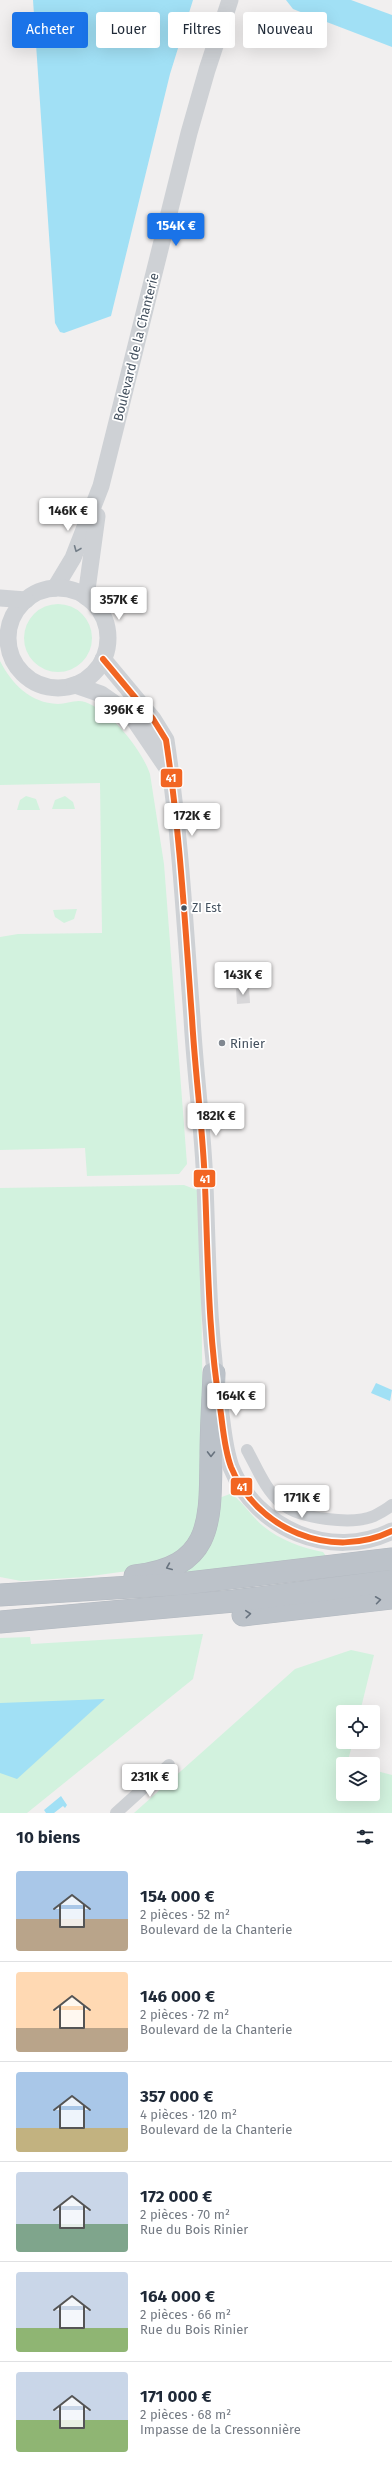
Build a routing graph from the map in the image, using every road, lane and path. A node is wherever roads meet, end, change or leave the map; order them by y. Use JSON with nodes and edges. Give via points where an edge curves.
{"nodes":[{"id":1,"x":230,"y":0,"type":"edge"},
{"id":2,"x":101,"y":486,"type":"junction"},
{"id":3,"x":54,"y":588,"type":"junction"},
{"id":4,"x":86,"y":597,"type":"junction"},
{"id":5,"x":0,"y":598,"type":"edge"},
{"id":6,"x":26,"y":600,"type":"junction"},
{"id":7,"x":4,"y":637,"type":"edge"},
{"id":8,"x":103,"y":659,"type":"junction"},
{"id":9,"x":75,"y":685,"type":"junction"},
{"id":10,"x":171,"y":774,"type":"junction"},
{"id":11,"x":214,"y":1374,"type":"junction"},
{"id":12,"x":247,"y":1450,"type":"dead end"},
{"id":13,"x":392,"y":1505,"type":"edge"},
{"id":14,"x":392,"y":1531,"type":"edge"},
{"id":15,"x":392,"y":1559,"type":"edge"},
{"id":16,"x":392,"y":1571,"type":"edge"},
{"id":17,"x":392,"y":1581,"type":"edge"},
{"id":18,"x":27,"y":1593,"type":"junction"},
{"id":19,"x":0,"y":1595,"type":"edge"},
{"id":20,"x":392,"y":1598,"type":"edge"},
{"id":21,"x":0,"y":1611,"type":"edge"},
{"id":22,"x":0,"y":1622,"type":"edge"},
{"id":23,"x":0,"y":1631,"type":"edge"},
{"id":24,"x":168,"y":1765,"type":"dead end"},
{"id":25,"x":116,"y":1813,"type":"edge"}],
"edges":[{"from":1,"to":2,"type":"street","name":"Boulevard de la Chanterie","via":[[189,133]]},
{"from":2,"to":3,"type":"street","name":"Boulevard de la Chanterie","one_way":true,"via":[[73,558]]},
{"from":2,"to":4,"type":"street","name":"Boulevard de la Chanterie"},
{"from":3,"to":4,"type":"street","via":[[71,590]]},
{"from":3,"to":6,"type":"street","via":[[39,592]]},
{"from":4,"to":8,"type":"street","via":[[104,618],[107,646]]},
{"from":5,"to":6,"type":"street"},
{"from":6,"to":7,"type":"street","via":[[15,611]]},
{"from":7,"to":9,"type":"street","via":[[18,670],[30,680],[44,687],[60,688]]},
{"from":8,"to":9,"type":"street","via":[[87,679]]},
{"from":8,"to":10,"type":"street","via":[[153,720],[166,740]]},
{"from":9,"to":10,"type":"street","via":[[101,694],[131,715]]},
{"from":10,"to":11,"type":"street","via":[[184,903],[205,1180]]},
{"from":11,"to":14,"type":"street","via":[[230,1466],[254,1506],[272,1522],[296,1533],[321,1540],[347,1543],[376,1539]]},
{"from":11,"to":18,"type":"highway","one_way":true,"via":[[210,1509],[205,1533],[197,1548],[182,1561],[140,1576],[57,1586]]},
{"from":12,"to":13,"type":"street","via":[[264,1485],[283,1505],[309,1517],[338,1520],[373,1517]]},
{"from":15,"to":18,"type":"highway","via":[[180,1584]]},
{"from":16,"to":21,"type":"highway","via":[[259,1588]]},
{"from":17,"to":22,"type":"highway","via":[[234,1601]]},
{"from":18,"to":19,"type":"highway"},
{"from":23,"to":20,"type":"highway","one_way":true,"via":[[247,1614]]},
{"from":24,"to":25,"type":"street"}]}
